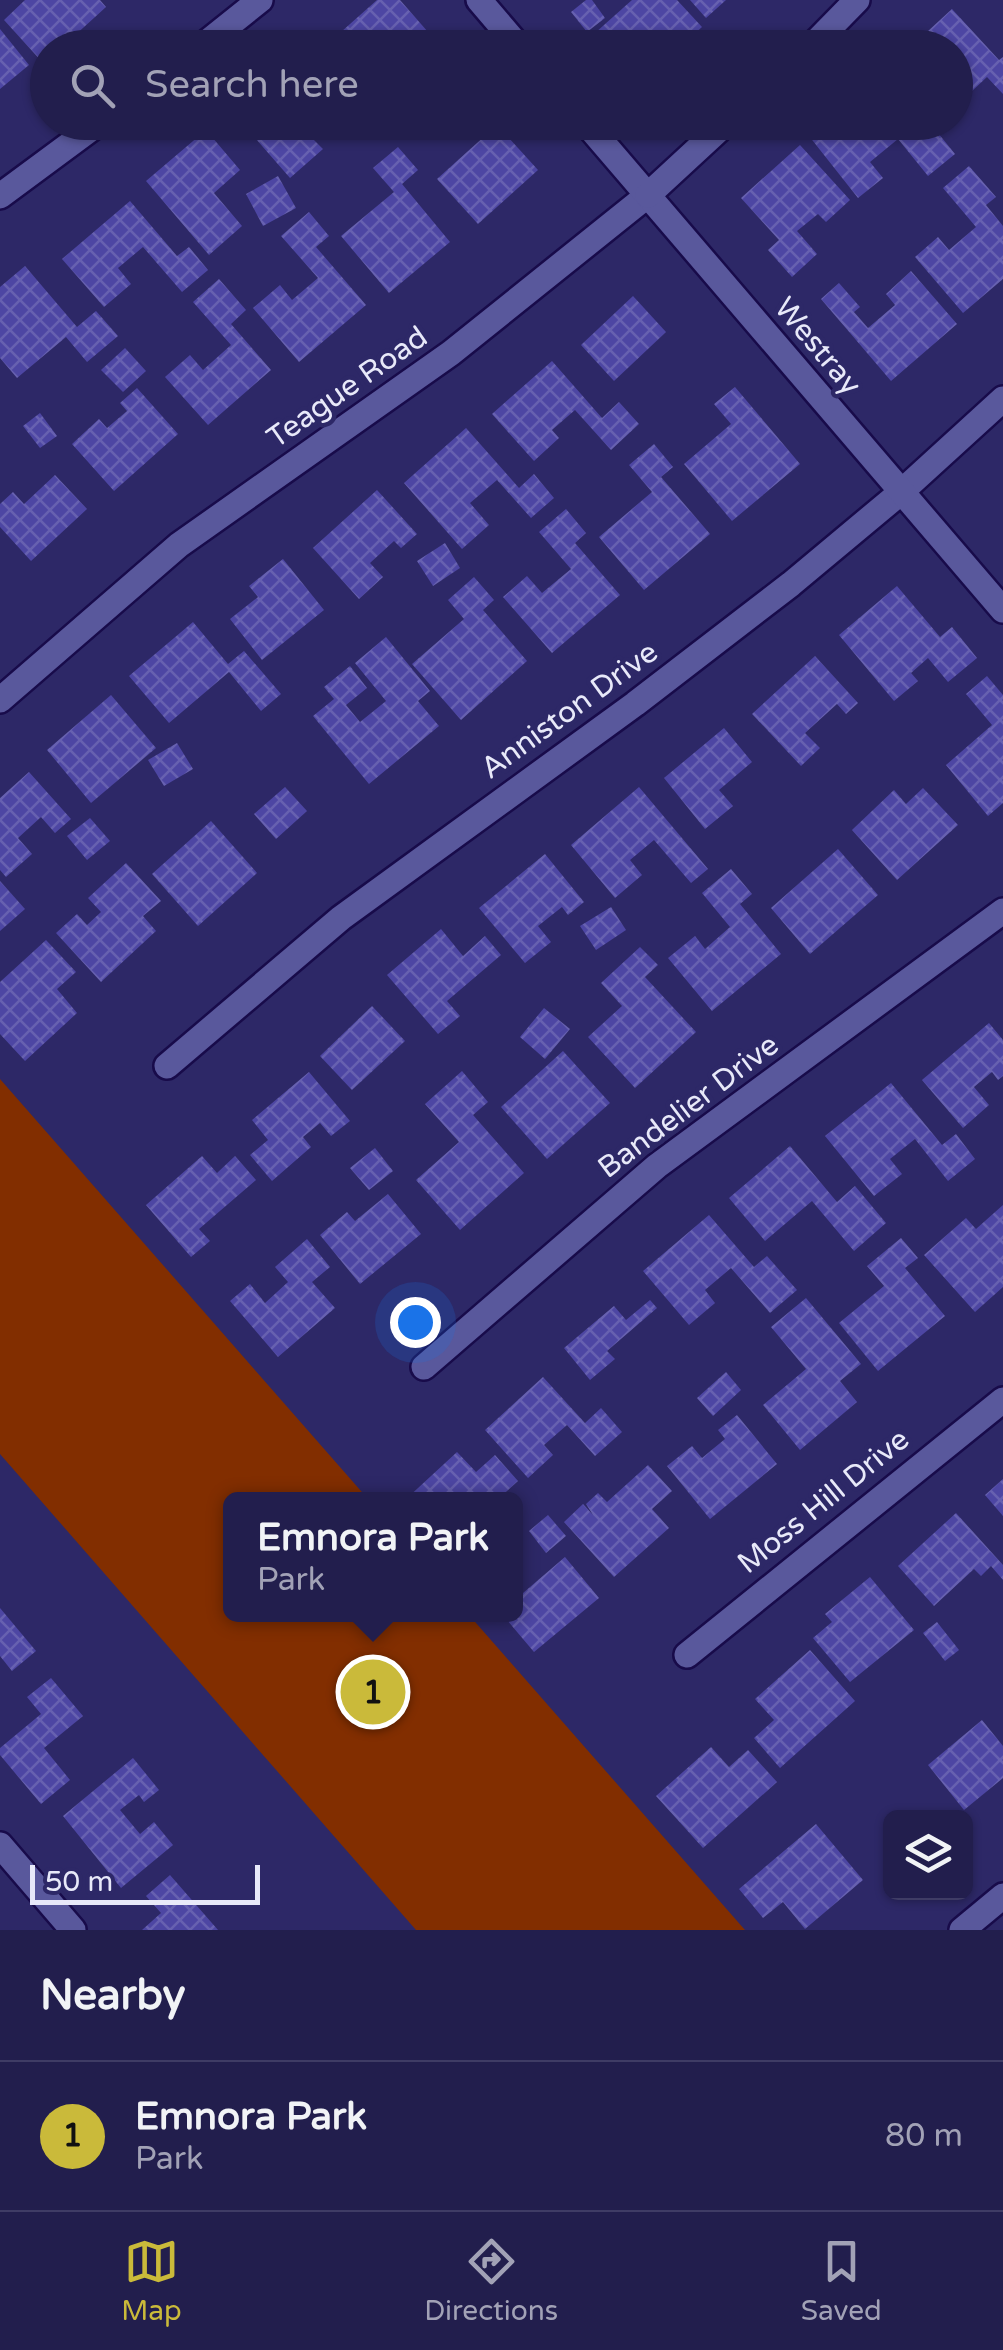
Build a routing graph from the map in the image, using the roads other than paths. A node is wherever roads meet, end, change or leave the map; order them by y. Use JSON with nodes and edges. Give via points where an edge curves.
{"nodes":[{"id":1,"x":260,"y":0,"type":"edge"},
{"id":2,"x":479,"y":0,"type":"edge"},
{"id":3,"x":857,"y":0,"type":"edge"},
{"id":4,"x":222,"y":30,"type":"edge"},
{"id":5,"x":505,"y":30,"type":"edge"},
{"id":6,"x":828,"y":30,"type":"edge"},
{"id":7,"x":76,"y":140,"type":"edge"},
{"id":8,"x":601,"y":140,"type":"edge"},
{"id":9,"x":708,"y":140,"type":"edge"},
{"id":10,"x":648,"y":195,"type":"junction"},
{"id":11,"x":0,"y":196,"type":"edge"},
{"id":12,"x":1003,"y":399,"type":"edge"},
{"id":13,"x":900,"y":493,"type":"junction"},
{"id":14,"x":1003,"y":610,"type":"edge"},
{"id":15,"x":0,"y":700,"type":"edge"},
{"id":16,"x":1003,"y":911,"type":"edge"},
{"id":17,"x":168,"y":1066,"type":"dead end"},
{"id":18,"x":424,"y":1367,"type":"dead end"},
{"id":19,"x":1003,"y":1400,"type":"edge"},
{"id":20,"x":687,"y":1655,"type":"dead end"},
{"id":21,"x":0,"y":1846,"type":"edge"},
{"id":22,"x":1003,"y":1896,"type":"edge"},
{"id":23,"x":59,"y":1925,"type":"edge"},
{"id":24,"x":962,"y":1930,"type":"edge"}],
"edges":[{"from":1,"to":4,"type":"street"},
{"from":2,"to":5,"type":"street"},
{"from":3,"to":6,"type":"street"},
{"from":7,"to":11,"type":"street"},
{"from":8,"to":10,"type":"street","name":"Westray"},
{"from":9,"to":10,"type":"street","name":"Teague Road"},
{"from":10,"to":13,"type":"street","name":"Westray"},
{"from":10,"to":15,"type":"street","name":"Teague Road","via":[[451,353],[180,545]]},
{"from":12,"to":13,"type":"street","name":"Anniston Drive"},
{"from":13,"to":14,"type":"street","name":"Westray"},
{"from":13,"to":17,"type":"street","name":"Anniston Drive","via":[[636,704],[341,918]]},
{"from":16,"to":18,"type":"street","name":"Bandelier Drive","via":[[658,1166]]},
{"from":19,"to":20,"type":"street","name":"Moss Hill Drive"},
{"from":21,"to":23,"type":"street"},
{"from":22,"to":24,"type":"street"}]}
